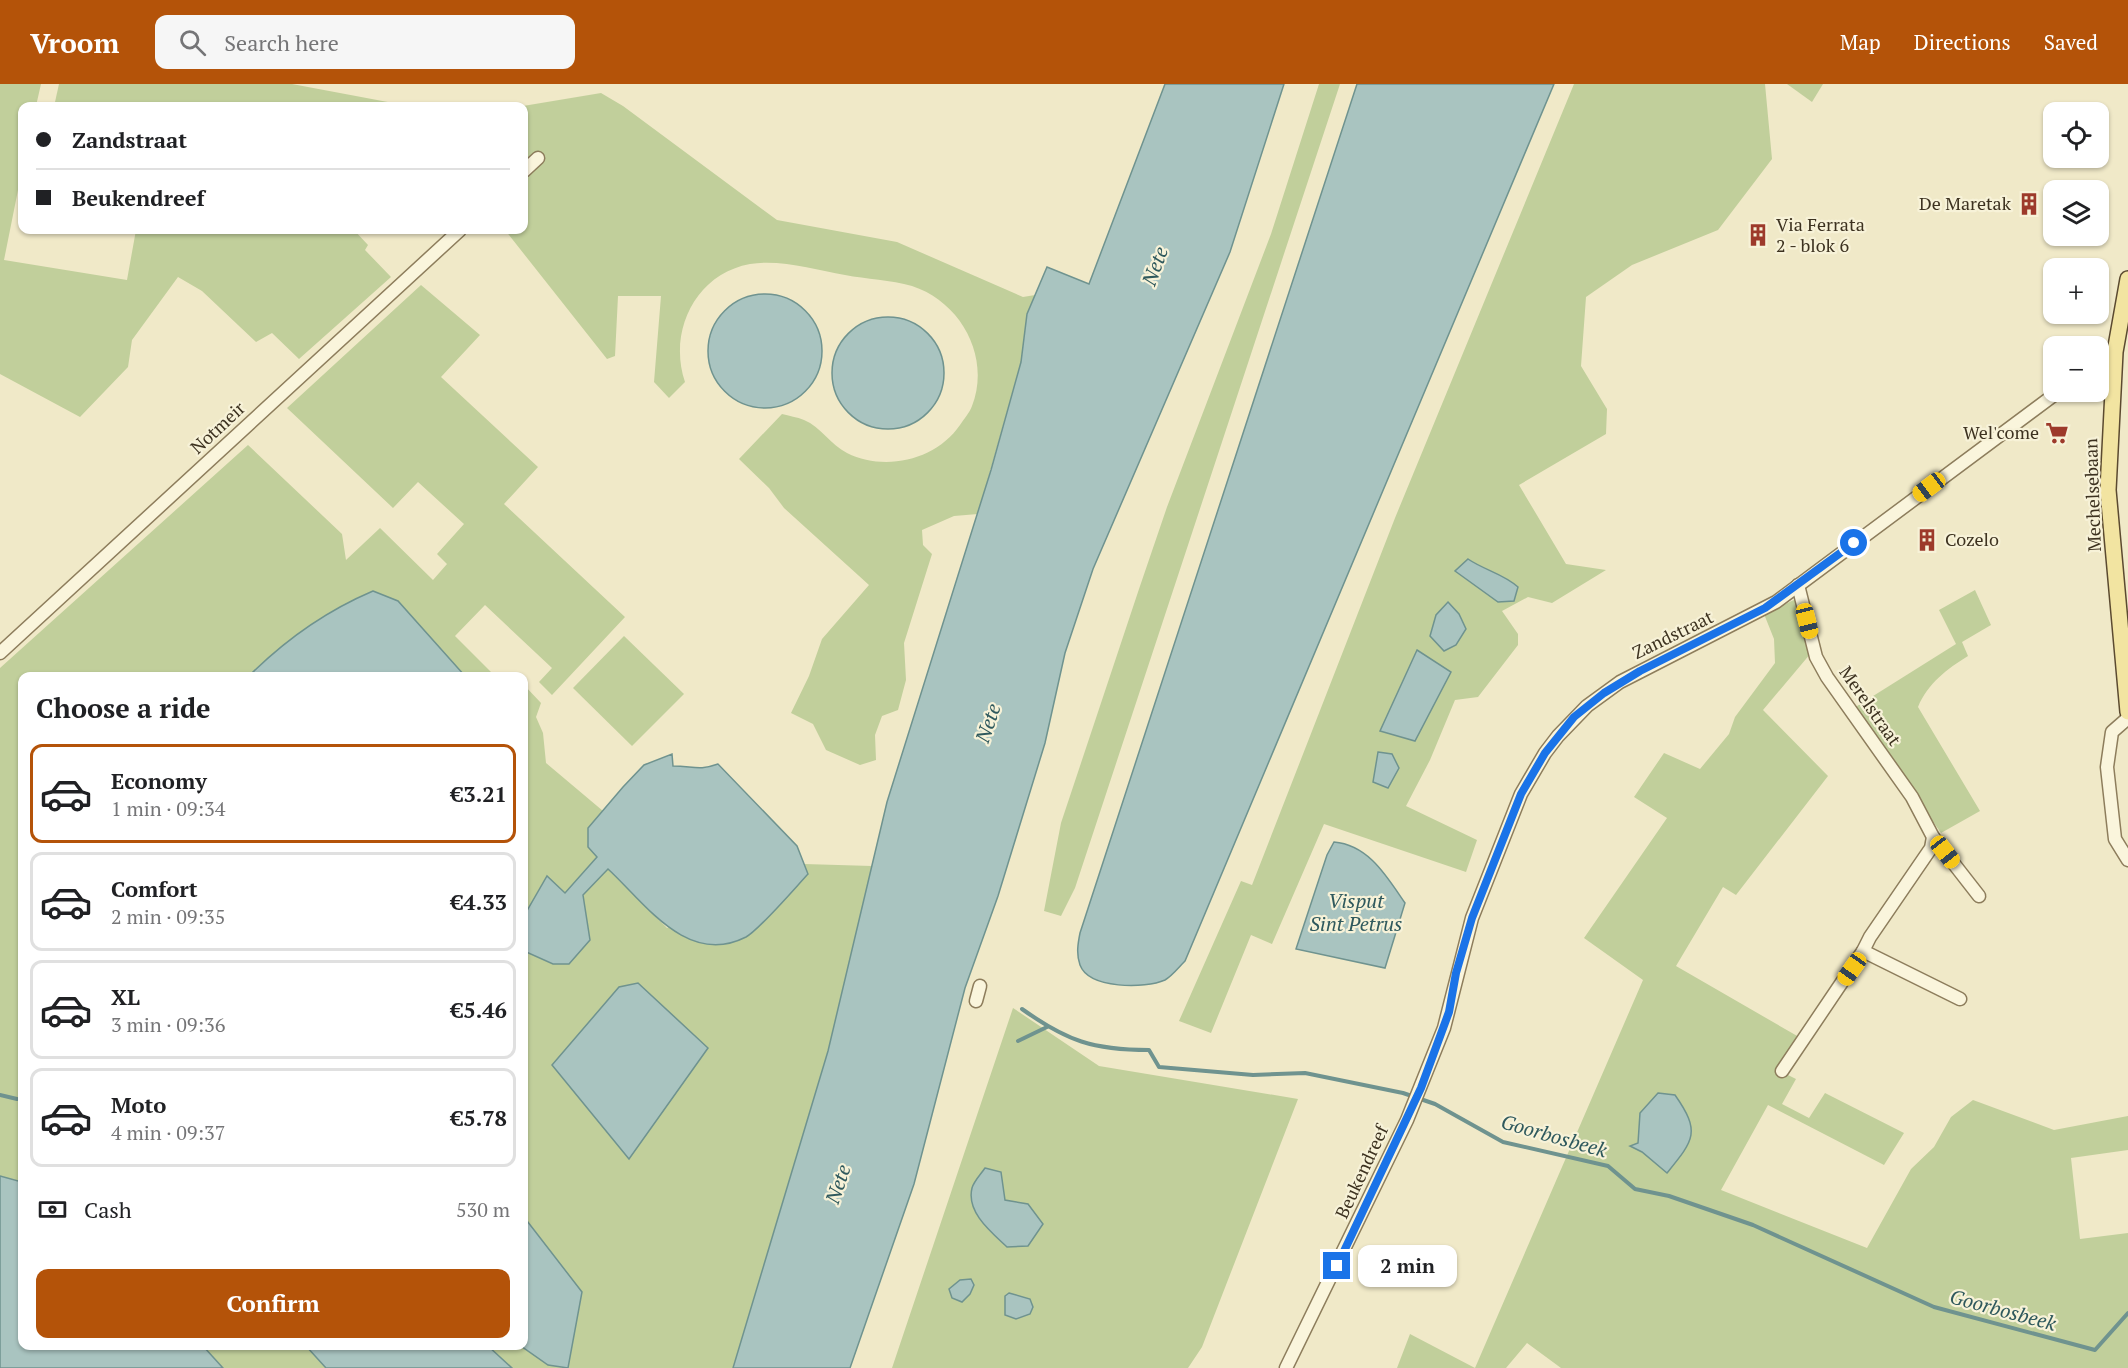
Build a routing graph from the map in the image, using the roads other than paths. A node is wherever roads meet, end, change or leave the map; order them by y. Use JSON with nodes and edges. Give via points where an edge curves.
{"nodes":[{"id":1,"x":538,"y":158,"type":"dead end"},
{"id":2,"x":528,"y":167,"type":"edge"},
{"id":3,"x":456,"y":234,"type":"edge"},
{"id":4,"x":2128,"y":279,"type":"edge"},
{"id":5,"x":2126,"y":298,"type":"edge"},
{"id":6,"x":2115,"y":352,"type":"junction"},
{"id":7,"x":2109,"y":356,"type":"edge"},
{"id":8,"x":2045,"y":402,"type":"edge"},
{"id":9,"x":1798,"y":585,"type":"junction"},
{"id":10,"x":0,"y":653,"type":"edge"},
{"id":11,"x":2128,"y":712,"type":"edge"},
{"id":12,"x":2128,"y":718,"type":"edge"},
{"id":13,"x":1933,"y":837,"type":"junction"},
{"id":14,"x":2128,"y":860,"type":"edge"},
{"id":15,"x":1979,"y":896,"type":"dead end"},
{"id":16,"x":1863,"y":951,"type":"junction"},
{"id":17,"x":980,"y":986,"type":"dead end"},
{"id":18,"x":1960,"y":999,"type":"dead end"},
{"id":19,"x":976,"y":1001,"type":"dead end"},
{"id":20,"x":1782,"y":1071,"type":"dead end"},
{"id":21,"x":1421,"y":1088,"type":"joint"},
{"id":22,"x":1286,"y":1368,"type":"edge"}],
"edges":[{"from":1,"to":2,"type":"street"},
{"from":3,"to":10,"type":"street","name":"Notmeir"},
{"from":4,"to":5,"type":"main road","name":"Mechelsebaan"},
{"from":5,"to":6,"type":"main road","name":"Mechelsebaan"},
{"from":6,"to":7,"type":"street"},
{"from":6,"to":11,"type":"main road","name":"Mechelsebaan","via":[[2108,490]]},
{"from":8,"to":9,"type":"street","name":"Zandstraat"},
{"from":9,"to":13,"type":"street","name":"Merelstraat","via":[[1816,657],[1912,797]]},
{"from":9,"to":21,"type":"street","name":"Zandstraat","via":[[1754,614],[1604,693],[1574,717],[1545,753],[1521,794],[1472,918],[1449,1012]]},
{"from":12,"to":14,"type":"street","via":[[2112,732],[2107,767],[2115,839]]},
{"from":13,"to":15,"type":"street","name":"Merelstraat"},
{"from":13,"to":16,"type":"street","via":[[1930,848]]},
{"from":16,"to":18,"type":"street"},
{"from":16,"to":20,"type":"street"},
{"from":17,"to":19,"type":"street"},
{"from":21,"to":22,"type":"street","name":"Beukendreef"}]}
